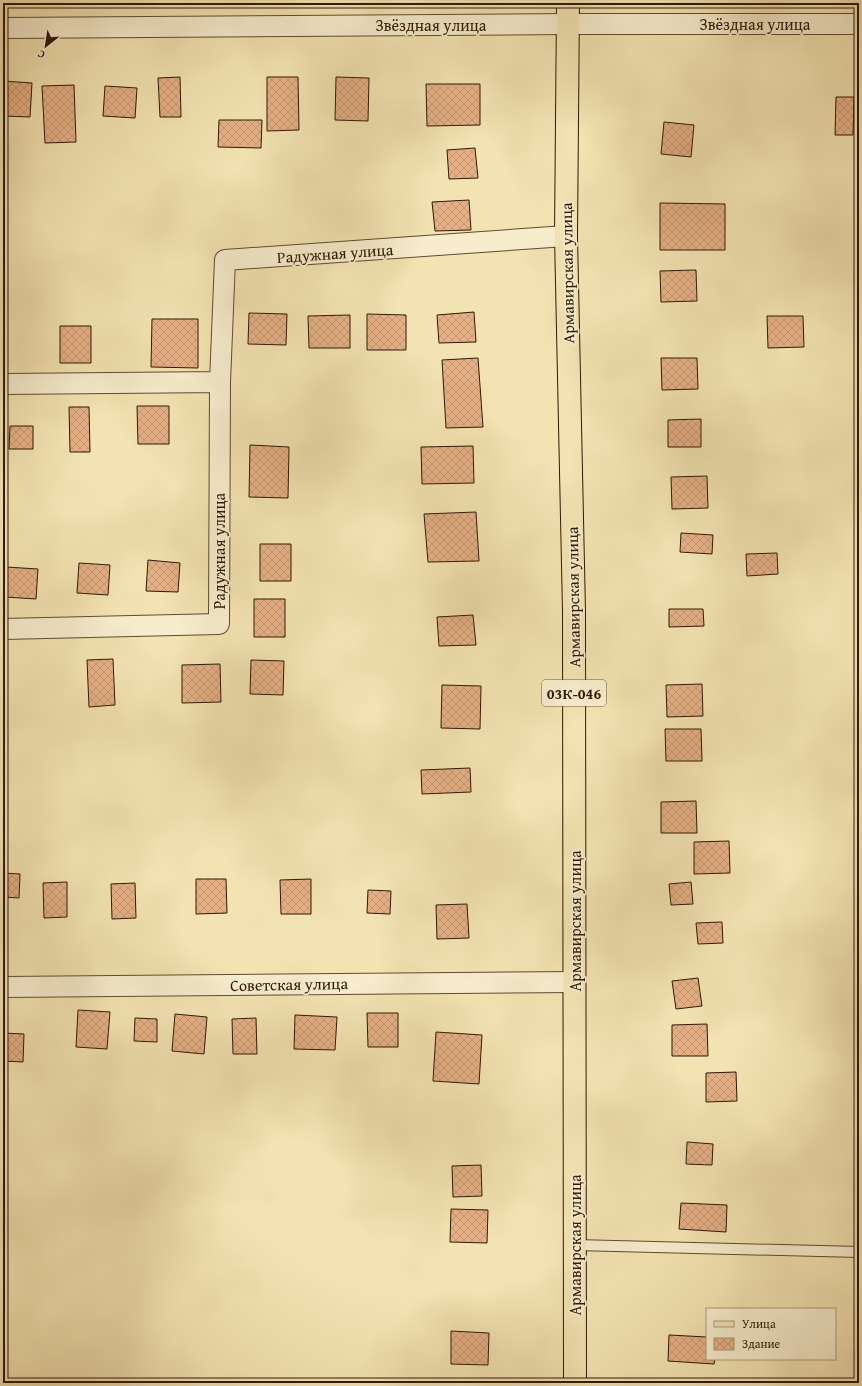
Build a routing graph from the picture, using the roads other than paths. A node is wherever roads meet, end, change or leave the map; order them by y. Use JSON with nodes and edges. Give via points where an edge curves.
{"nodes":[{"id":1,"x":568,"y":13,"type":"edge"},
{"id":2,"x":859,"y":24,"type":"edge"},
{"id":3,"x":3,"y":28,"type":"edge"},
{"id":4,"x":566,"y":236,"type":"junction"},
{"id":5,"x":220,"y":382,"type":"junction"},
{"id":6,"x":3,"y":384,"type":"edge"},
{"id":7,"x":3,"y":629,"type":"edge"},
{"id":8,"x":575,"y":982,"type":"junction"},
{"id":9,"x":3,"y":987,"type":"edge"},
{"id":10,"x":575,"y":1245,"type":"junction"},
{"id":11,"x":859,"y":1252,"type":"edge"},
{"id":12,"x":575,"y":1383,"type":"edge"}],
"edges":[{"from":1,"to":2,"type":"street","name":"Звёздная улица"},
{"from":1,"to":3,"type":"street","name":"Звёздная улица"},
{"from":1,"to":4,"type":"main road","name":"Армавирская улица","number":"03К-046"},
{"from":4,"to":5,"type":"street","name":"Радужная улица","via":[[225,260]]},
{"from":4,"to":8,"type":"main road","name":"Армавирская улица","number":"03К-046","via":[[574,612]]},
{"from":5,"to":6,"type":"street"},
{"from":5,"to":7,"type":"street","name":"Радужная улица","via":[[219,624]]},
{"from":8,"to":9,"type":"street","name":"Советская улица"},
{"from":8,"to":10,"type":"main road","name":"Армавирская улица","number":"03К-046"},
{"from":10,"to":11,"type":"lane"},
{"from":10,"to":12,"type":"main road","name":"Армавирская улица","number":"03К-046"}]}
